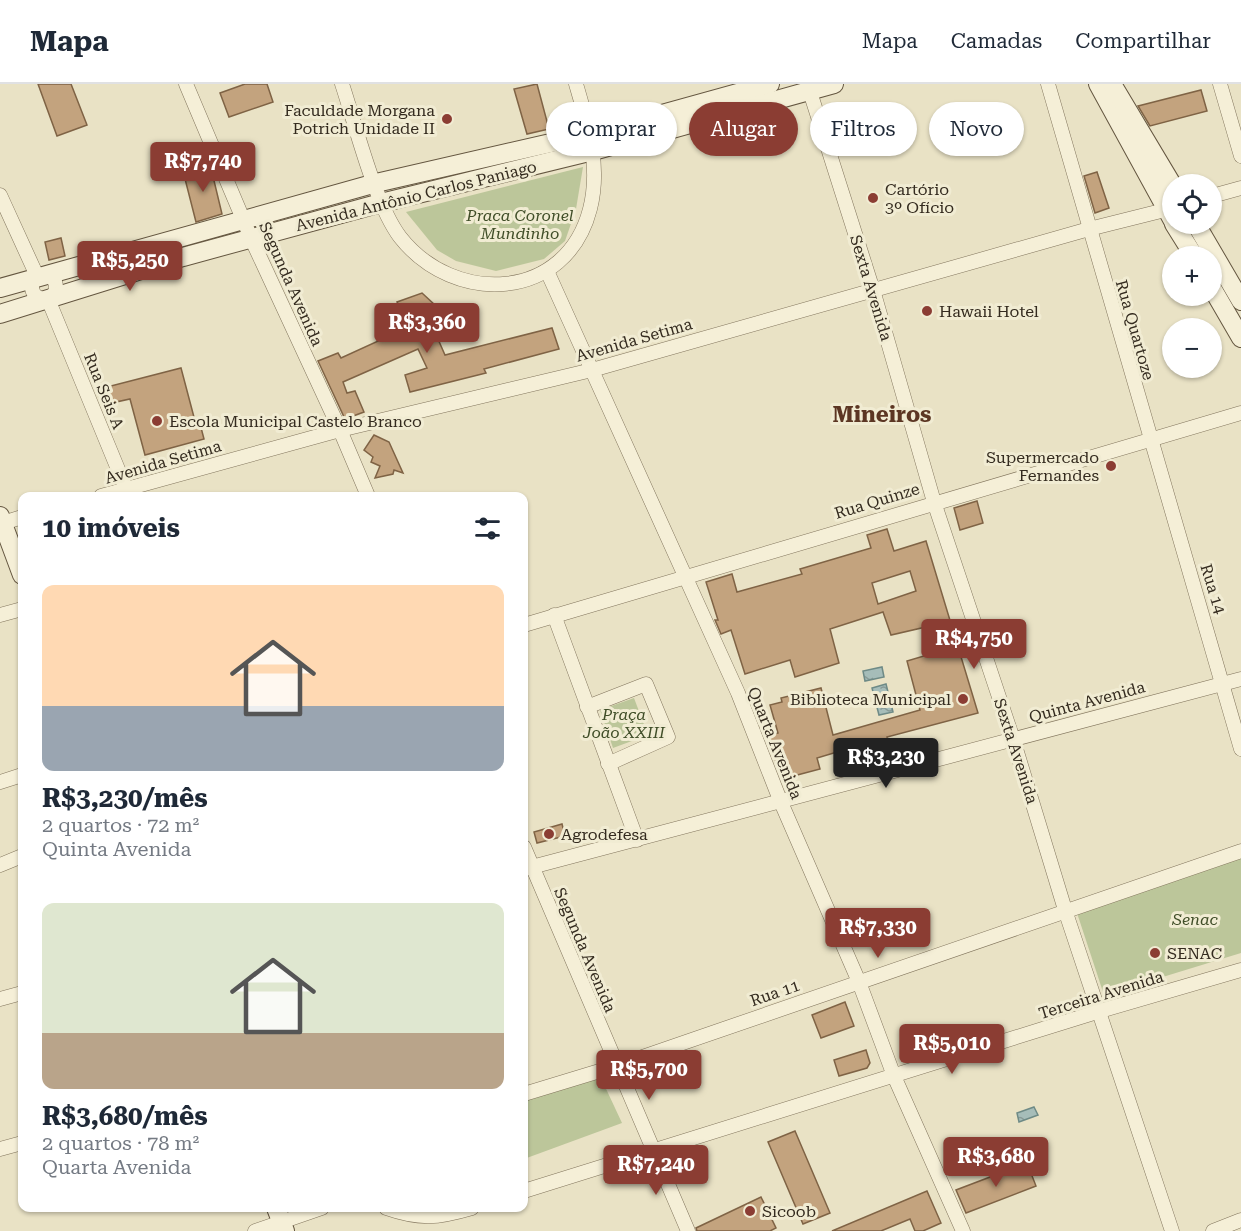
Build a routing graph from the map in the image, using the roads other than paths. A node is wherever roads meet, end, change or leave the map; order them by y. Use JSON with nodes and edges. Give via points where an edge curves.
{"nodes":[{"id":1,"x":186,"y":84,"type":"edge"},
{"id":2,"x":342,"y":84,"type":"edge"},
{"id":3,"x":576,"y":84,"type":"edge"},
{"id":4,"x":770,"y":84,"type":"edge"},
{"id":5,"x":834,"y":84,"type":"edge"},
{"id":6,"x":1048,"y":84,"type":"edge"},
{"id":7,"x":1098,"y":84,"type":"edge"},
{"id":8,"x":1112,"y":84,"type":"edge"},
{"id":9,"x":1220,"y":84,"type":"edge"},
{"id":10,"x":808,"y":89,"type":"edge"},
{"id":11,"x":581,"y":102,"type":"edge"},
{"id":12,"x":734,"y":102,"type":"edge"},
{"id":13,"x":740,"y":102,"type":"edge"},
{"id":14,"x":546,"y":151,"type":"edge"},
{"id":15,"x":546,"y":156,"type":"edge"},
{"id":16,"x":593,"y":156,"type":"edge"},
{"id":17,"x":1241,"y":156,"type":"edge"},
{"id":18,"x":1166,"y":174,"type":"edge"},
{"id":19,"x":375,"y":183,"type":"junction"},
{"id":20,"x":1241,"y":188,"type":"edge"},
{"id":21,"x":1222,"y":193,"type":"edge"},
{"id":22,"x":0,"y":195,"type":"edge"},
{"id":23,"x":1162,"y":198,"type":"edge"},
{"id":24,"x":381,"y":203,"type":"junction"},
{"id":25,"x":1162,"y":218,"type":"edge"},
{"id":26,"x":244,"y":219,"type":"junction"},
{"id":27,"x":1089,"y":229,"type":"junction"},
{"id":28,"x":1202,"y":234,"type":"edge"},
{"id":29,"x":176,"y":237,"type":"junction"},
{"id":30,"x":251,"y":238,"type":"junction"},
{"id":31,"x":183,"y":257,"type":"junction"},
{"id":32,"x":547,"y":271,"type":"junction"},
{"id":33,"x":37,"y":276,"type":"junction"},
{"id":34,"x":0,"y":288,"type":"edge"},
{"id":35,"x":873,"y":290,"type":"junction"},
{"id":36,"x":48,"y":299,"type":"junction"},
{"id":37,"x":1241,"y":301,"type":"edge"},
{"id":38,"x":1222,"y":305,"type":"edge"},
{"id":39,"x":0,"y":314,"type":"edge"},
{"id":40,"x":1241,"y":338,"type":"edge"},
{"id":41,"x":592,"y":370,"type":"junction"},
{"id":42,"x":1241,"y":413,"type":"edge"},
{"id":43,"x":340,"y":430,"type":"junction"},
{"id":44,"x":1150,"y":440,"type":"junction"},
{"id":45,"x":128,"y":492,"type":"edge"},
{"id":46,"x":131,"y":492,"type":"edge"},
{"id":47,"x":366,"y":492,"type":"edge"},
{"id":48,"x":934,"y":502,"type":"junction"},
{"id":49,"x":18,"y":518,"type":"edge"},
{"id":50,"x":2,"y":519,"type":"edge"},
{"id":51,"x":18,"y":564,"type":"edge"},
{"id":52,"x":685,"y":577,"type":"junction"},
{"id":53,"x":18,"y":610,"type":"edge"},
{"id":54,"x":0,"y":615,"type":"edge"},
{"id":55,"x":554,"y":615,"type":"junction"},
{"id":56,"x":528,"y":624,"type":"edge"},
{"id":57,"x":1241,"y":679,"type":"edge"},
{"id":58,"x":1224,"y":683,"type":"junction"},
{"id":59,"x":587,"y":707,"type":"junction"},
{"id":60,"x":1013,"y":739,"type":"junction"},
{"id":61,"x":1241,"y":749,"type":"edge"},
{"id":62,"x":608,"y":764,"type":"junction"},
{"id":63,"x":18,"y":776,"type":"edge"},
{"id":64,"x":0,"y":782,"type":"edge"},
{"id":65,"x":780,"y":800,"type":"junction"},
{"id":66,"x":637,"y":840,"type":"junction"},
{"id":67,"x":1241,"y":851,"type":"edge"},
{"id":68,"x":18,"y":857,"type":"edge"},
{"id":69,"x":2,"y":863,"type":"edge"},
{"id":70,"x":528,"y":868,"type":"edge"},
{"id":71,"x":1066,"y":913,"type":"junction"},
{"id":72,"x":1241,"y":970,"type":"edge"},
{"id":73,"x":859,"y":982,"type":"junction"},
{"id":74,"x":18,"y":994,"type":"edge"},
{"id":75,"x":0,"y":999,"type":"edge"},
{"id":76,"x":1100,"y":1011,"type":"junction"},
{"id":77,"x":616,"y":1066,"type":"junction"},
{"id":78,"x":894,"y":1076,"type":"junction"},
{"id":79,"x":528,"y":1093,"type":"edge"},
{"id":80,"x":18,"y":1144,"type":"edge"},
{"id":81,"x":0,"y":1149,"type":"edge"},
{"id":82,"x":654,"y":1149,"type":"junction"},
{"id":83,"x":528,"y":1190,"type":"edge"},
{"id":84,"x":308,"y":1212,"type":"edge"},
{"id":85,"x":398,"y":1212,"type":"edge"},
{"id":86,"x":460,"y":1212,"type":"edge"},
{"id":87,"x":441,"y":1218,"type":"junction"},
{"id":88,"x":281,"y":1220,"type":"edge"},
{"id":89,"x":1241,"y":1220,"type":"edge"},
{"id":90,"x":255,"y":1231,"type":"edge"},
{"id":91,"x":447,"y":1231,"type":"edge"},
{"id":92,"x":688,"y":1231,"type":"edge"},
{"id":93,"x":963,"y":1231,"type":"edge"},
{"id":94,"x":1172,"y":1231,"type":"edge"},
{"id":95,"x":1213,"y":1231,"type":"edge"}],
"edges":[{"from":1,"to":26,"type":"street","name":"Segunda Avenida"},
{"from":2,"to":19,"type":"street"},
{"from":3,"to":11,"type":"street"},
{"from":4,"to":12,"type":"main road","name":"Avenida Antônio Carlos Paniago"},
{"from":5,"to":10,"type":"main road","name":"Avenida Antônio Carlos Paniago"},
{"from":6,"to":27,"type":"street","name":"Rua Quartoze"},
{"from":7,"to":23,"type":"main road"},
{"from":8,"to":18,"type":"main road"},
{"from":9,"to":17,"type":"street"},
{"from":10,"to":13,"type":"main road","name":"Avenida Antônio Carlos Paniago"},
{"from":10,"to":35,"type":"street","name":"Sexta Avenida"},
{"from":14,"to":19,"type":"main road","name":"Avenida Antônio Carlos Paniago"},
{"from":15,"to":24,"type":"main road","name":"Avenida Antônio Carlos Paniago"},
{"from":16,"to":32,"type":"street","via":[[594,189],[585,226],[565,257]]},
{"from":19,"to":24,"type":"street"},
{"from":19,"to":26,"type":"main road","name":"Avenida Antônio Carlos Paniago"},
{"from":20,"to":21,"type":"street"},
{"from":22,"to":33,"type":"street"},
{"from":24,"to":30,"type":"main road","name":"Avenida Antônio Carlos Paniago"},
{"from":24,"to":32,"type":"street","via":[[399,236],[438,272],[460,281],[506,284]]},
{"from":25,"to":27,"type":"street","name":"Avenida Setima"},
{"from":26,"to":29,"type":"main road","name":"Avenida Antônio Carlos Paniago"},
{"from":26,"to":30,"type":"street","name":"Segunda Avenida"},
{"from":27,"to":35,"type":"street","name":"Avenida Setima"},
{"from":27,"to":44,"type":"street","name":"Rua Quartoze"},
{"from":28,"to":37,"type":"main road"},
{"from":29,"to":31,"type":"main road"},
{"from":29,"to":33,"type":"main road","name":"Avenida Antônio Carlos Paniago"},
{"from":30,"to":31,"type":"main road","name":"Avenida Antônio Carlos Paniago"},
{"from":30,"to":43,"type":"street","name":"Segunda Avenida"},
{"from":31,"to":36,"type":"main road","name":"Avenida Antônio Carlos Paniago"},
{"from":32,"to":41,"type":"street","name":"Quarta Avenida"},
{"from":33,"to":34,"type":"main road","name":"Avenida Antônio Carlos Paniago"},
{"from":33,"to":36,"type":"street","name":"Rua Seis A","via":[[33,292]]},
{"from":35,"to":41,"type":"street","name":"Avenida Setima"},
{"from":35,"to":48,"type":"street","name":"Sexta Avenida"},
{"from":36,"to":39,"type":"main road","name":"Avenida Antônio Carlos Paniago"},
{"from":36,"to":45,"type":"street","name":"Rua Seis A"},
{"from":38,"to":40,"type":"main road"},
{"from":41,"to":43,"type":"street","name":"Avenida Setima"},
{"from":41,"to":52,"type":"street","name":"Quarta Avenida"},
{"from":42,"to":44,"type":"street","name":"Rua Quinze"},
{"from":43,"to":46,"type":"street","name":"Avenida Setima"},
{"from":43,"to":47,"type":"street","name":"Segunda Avenida"},
{"from":44,"to":48,"type":"street","name":"Rua Quinze"},
{"from":44,"to":58,"type":"street","name":"Rua 14"},
{"from":48,"to":52,"type":"street","name":"Rua Quinze"},
{"from":48,"to":60,"type":"street","name":"Sexta Avenida"},
{"from":49,"to":50,"type":"street"},
{"from":50,"to":51,"type":"main road"},
{"from":52,"to":55,"type":"street","name":"Rua Quinze"},
{"from":52,"to":65,"type":"street","name":"Quarta Avenida","via":[[738,693]]},
{"from":53,"to":54,"type":"street"},
{"from":55,"to":56,"type":"street","name":"Rua Quinze"},
{"from":55,"to":59,"type":"street"},
{"from":57,"to":58,"type":"street","name":"Quinta Avenida"},
{"from":58,"to":60,"type":"street","name":"Quinta Avenida"},
{"from":58,"to":61,"type":"street","name":"Rua 14"},
{"from":59,"to":62,"type":"street"},
{"from":59,"to":62,"type":"street","via":[[646,684],[668,737]]},
{"from":60,"to":65,"type":"street","name":"Quinta Avenida"},
{"from":60,"to":71,"type":"street","name":"Sexta Avenida"},
{"from":62,"to":66,"type":"street"},
{"from":63,"to":64,"type":"street"},
{"from":65,"to":66,"type":"street","name":"Quinta Avenida"},
{"from":65,"to":73,"type":"street","name":"Quarta Avenida"},
{"from":66,"to":70,"type":"street","name":"Quinta Avenida"},
{"from":67,"to":71,"type":"street","name":"Rua 11"},
{"from":68,"to":69,"type":"street"},
{"from":70,"to":77,"type":"street","name":"Segunda Avenida"},
{"from":71,"to":73,"type":"street","name":"Rua 11"},
{"from":71,"to":76,"type":"street","name":"Sexta Avenida"},
{"from":72,"to":76,"type":"street","name":"Terceira Avenida"},
{"from":73,"to":77,"type":"street","name":"Rua 11"},
{"from":73,"to":78,"type":"street","name":"Quarta Avenida"},
{"from":74,"to":75,"type":"street"},
{"from":76,"to":78,"type":"street","name":"Terceira Avenida"},
{"from":76,"to":94,"type":"street","name":"Sexta Avenida"},
{"from":77,"to":79,"type":"street","name":"Rua 11"},
{"from":77,"to":82,"type":"street","name":"Segunda Avenida"},
{"from":78,"to":82,"type":"street","name":"Terceira Avenida"},
{"from":78,"to":93,"type":"street","name":"Quarta Avenida"},
{"from":80,"to":81,"type":"street"},
{"from":82,"to":83,"type":"street","name":"Terceira Avenida"},
{"from":82,"to":92,"type":"street","name":"Segunda Avenida"},
{"from":84,"to":88,"type":"street"},
{"from":85,"to":87,"type":"street"},
{"from":86,"to":87,"type":"street"},
{"from":87,"to":91,"type":"street"},
{"from":88,"to":90,"type":"street"},
{"from":89,"to":95,"type":"street"}]}
